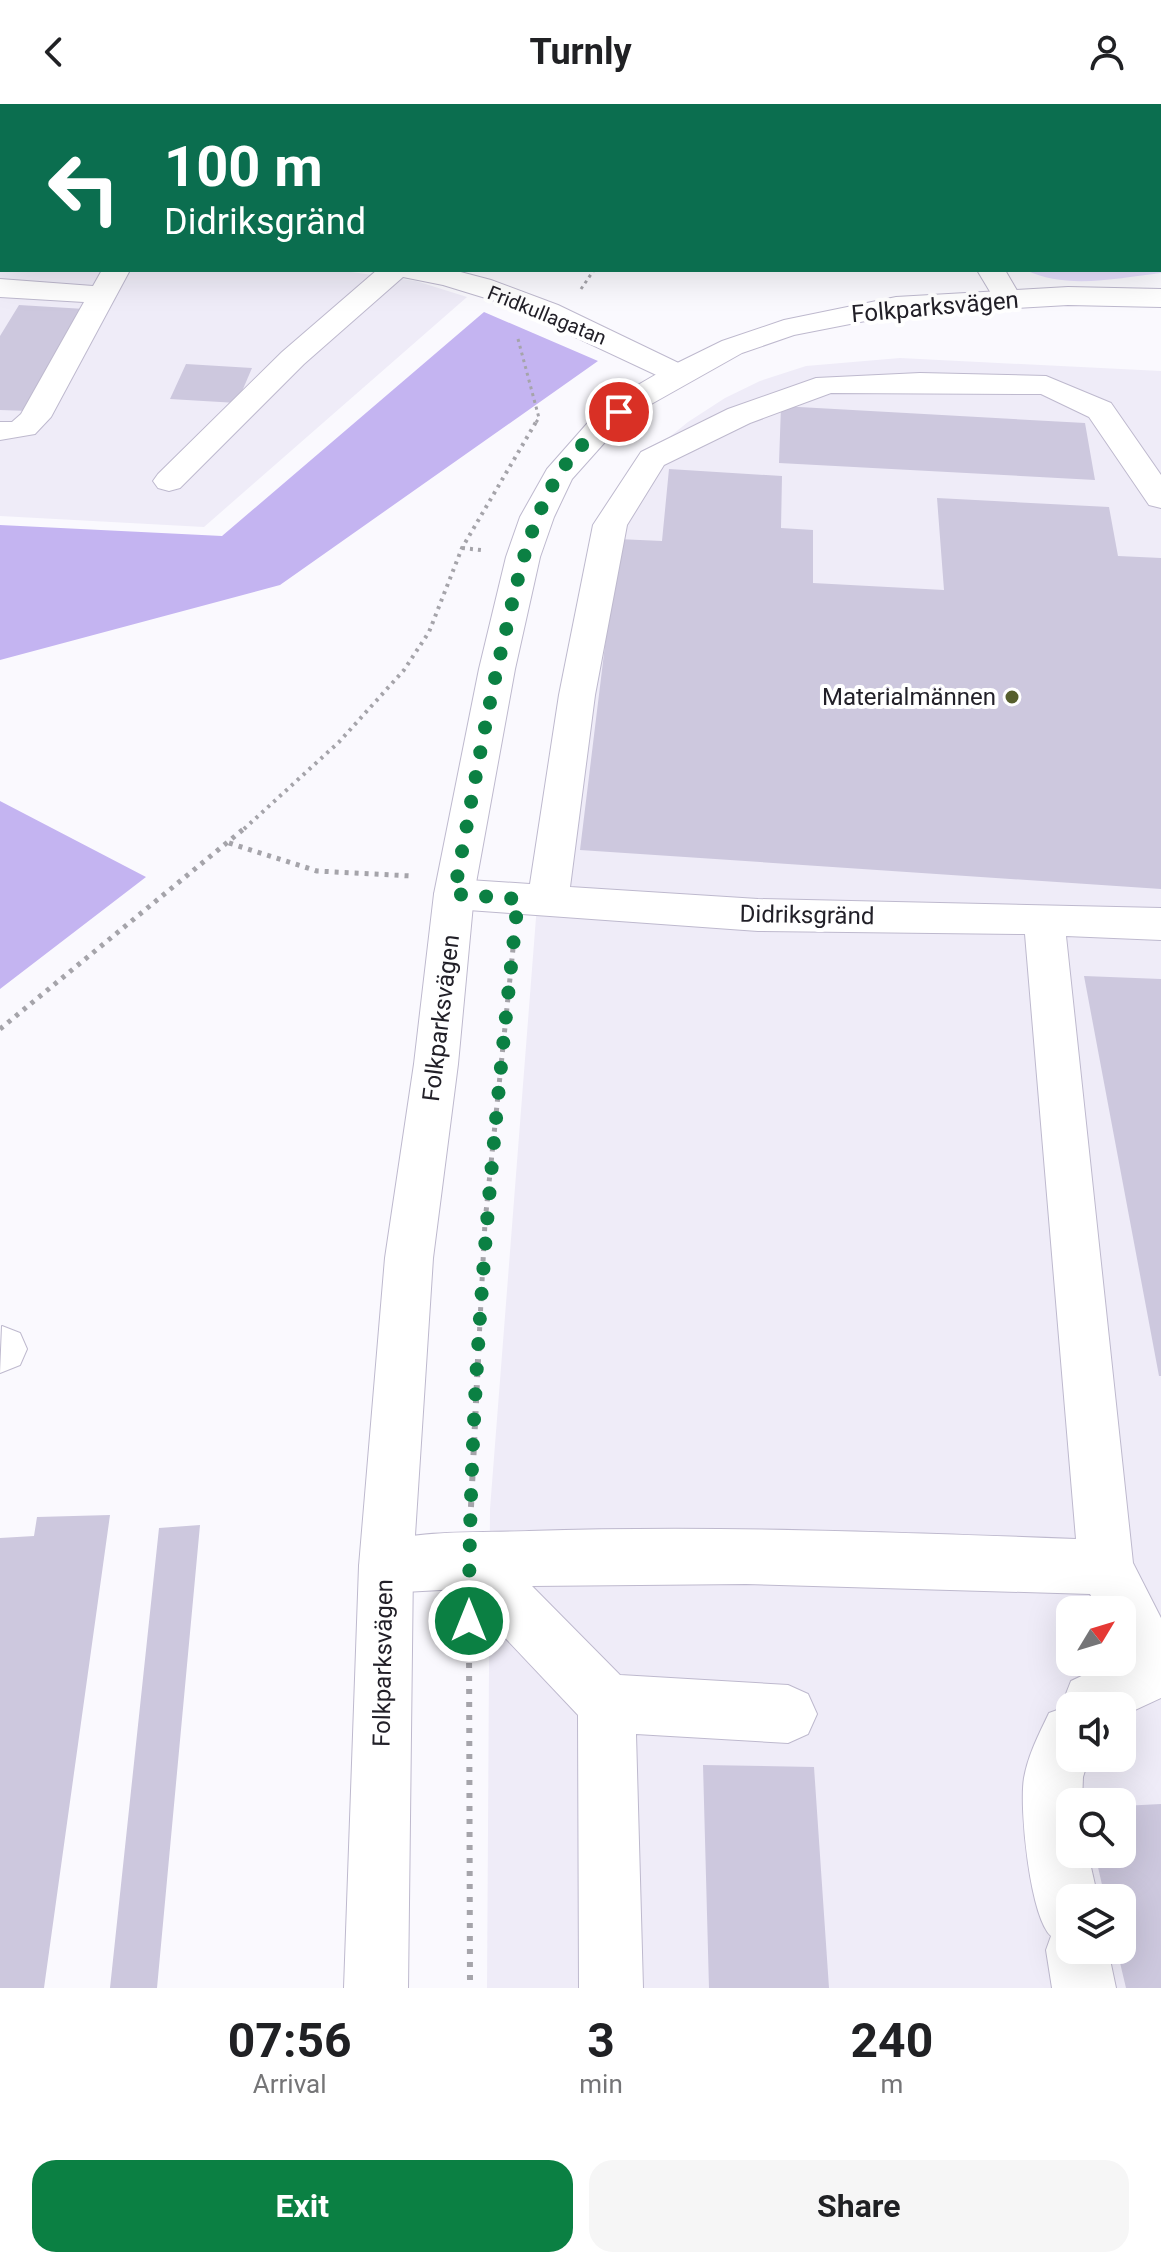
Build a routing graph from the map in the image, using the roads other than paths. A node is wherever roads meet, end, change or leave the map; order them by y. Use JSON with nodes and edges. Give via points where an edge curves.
{"nodes":[{"id":1,"x":392,"y":272,"type":"edge"},
{"id":2,"x":431,"y":272,"type":"edge"},
{"id":3,"x":480,"y":277,"type":"edge"},
{"id":4,"x":109,"y":283,"type":"edge"},
{"id":5,"x":999,"y":284,"type":"edge"},
{"id":6,"x":1161,"y":284,"type":"edge"},
{"id":7,"x":0,"y":288,"type":"edge"},
{"id":8,"x":1068,"y":296,"type":"junction"},
{"id":9,"x":1161,"y":298,"type":"edge"},
{"id":10,"x":678,"y":374,"type":"junction"},
{"id":11,"x":0,"y":431,"type":"edge"},
{"id":12,"x":169,"y":481,"type":"dead end"},
{"id":13,"x":1161,"y":498,"type":"edge"},
{"id":14,"x":454,"y":894,"type":"junction"},
{"id":15,"x":533,"y":900,"type":"junction"},
{"id":16,"x":1044,"y":919,"type":"junction"},
{"id":17,"x":1161,"y":924,"type":"edge"},
{"id":18,"x":469,"y":1560,"type":"junction"},
{"id":19,"x":386,"y":1566,"type":"junction"},
{"id":20,"x":1106,"y":1567,"type":"junction"},
{"id":21,"x":1159,"y":1670,"type":"edge"},
{"id":22,"x":1111,"y":1692,"type":"edge"},
{"id":23,"x":607,"y":1703,"type":"junction"},
{"id":24,"x":788,"y":1714,"type":"dead end"},
{"id":25,"x":1056,"y":1771,"type":"edge"},
{"id":26,"x":1064,"y":1884,"type":"edge"},
{"id":27,"x":1080,"y":1964,"type":"edge"},
{"id":28,"x":376,"y":1988,"type":"edge"},
{"id":29,"x":611,"y":1988,"type":"edge"},
{"id":30,"x":1084,"y":1988,"type":"edge"}],
"edges":[{"from":1,"to":12,"type":"main road","via":[[293,358]]},
{"from":2,"to":3,"type":"main road","name":"Fridkullagatan"},
{"from":3,"to":10,"type":"main road","name":"Fridkullagatan"},
{"from":4,"to":7,"type":"main road"},
{"from":4,"to":11,"type":"main road","via":[[27,428]]},
{"from":5,"to":8,"type":"main road","name":"Folkparksvägen"},
{"from":5,"to":10,"type":"main road","name":"Folkparksvägen","via":[[942,301],[784,329]]},
{"from":6,"to":8,"type":"main road","name":"Folkparksvägen"},
{"from":8,"to":9,"type":"main road","name":"Folkparksvägen"},
{"from":10,"to":14,"type":"main road","name":"Folkparksvägen","via":[[635,400],[578,450],[537,517],[497,669]]},
{"from":13,"to":15,"type":"main road","via":[[1100,410],[1046,385],[827,384],[739,416],[652,459],[610,525]]},
{"from":14,"to":15,"type":"main road","name":"Didriksgränd"},
{"from":14,"to":19,"type":"main road","name":"Folkparksvägen","via":[[409,1258]]},
{"from":15,"to":16,"type":"main road","name":"Didriksgränd","via":[[758,915]]},
{"from":16,"to":17,"type":"main road","name":"Didriksgränd"},
{"from":16,"to":20,"type":"main road"},
{"from":18,"to":19,"type":"main road"},
{"from":18,"to":20,"type":"main road","via":[[763,1556]]},
{"from":18,"to":23,"type":"main road"},
{"from":19,"to":28,"type":"main road","name":"Folkparksvägen"},
{"from":20,"to":21,"type":"main road"},
{"from":21,"to":22,"type":"main road"},
{"from":23,"to":24,"type":"main road"},
{"from":23,"to":29,"type":"main road"},
{"from":25,"to":26,"type":"main road","via":[[1049,1803]]},
{"from":27,"to":30,"type":"main road"}]}
